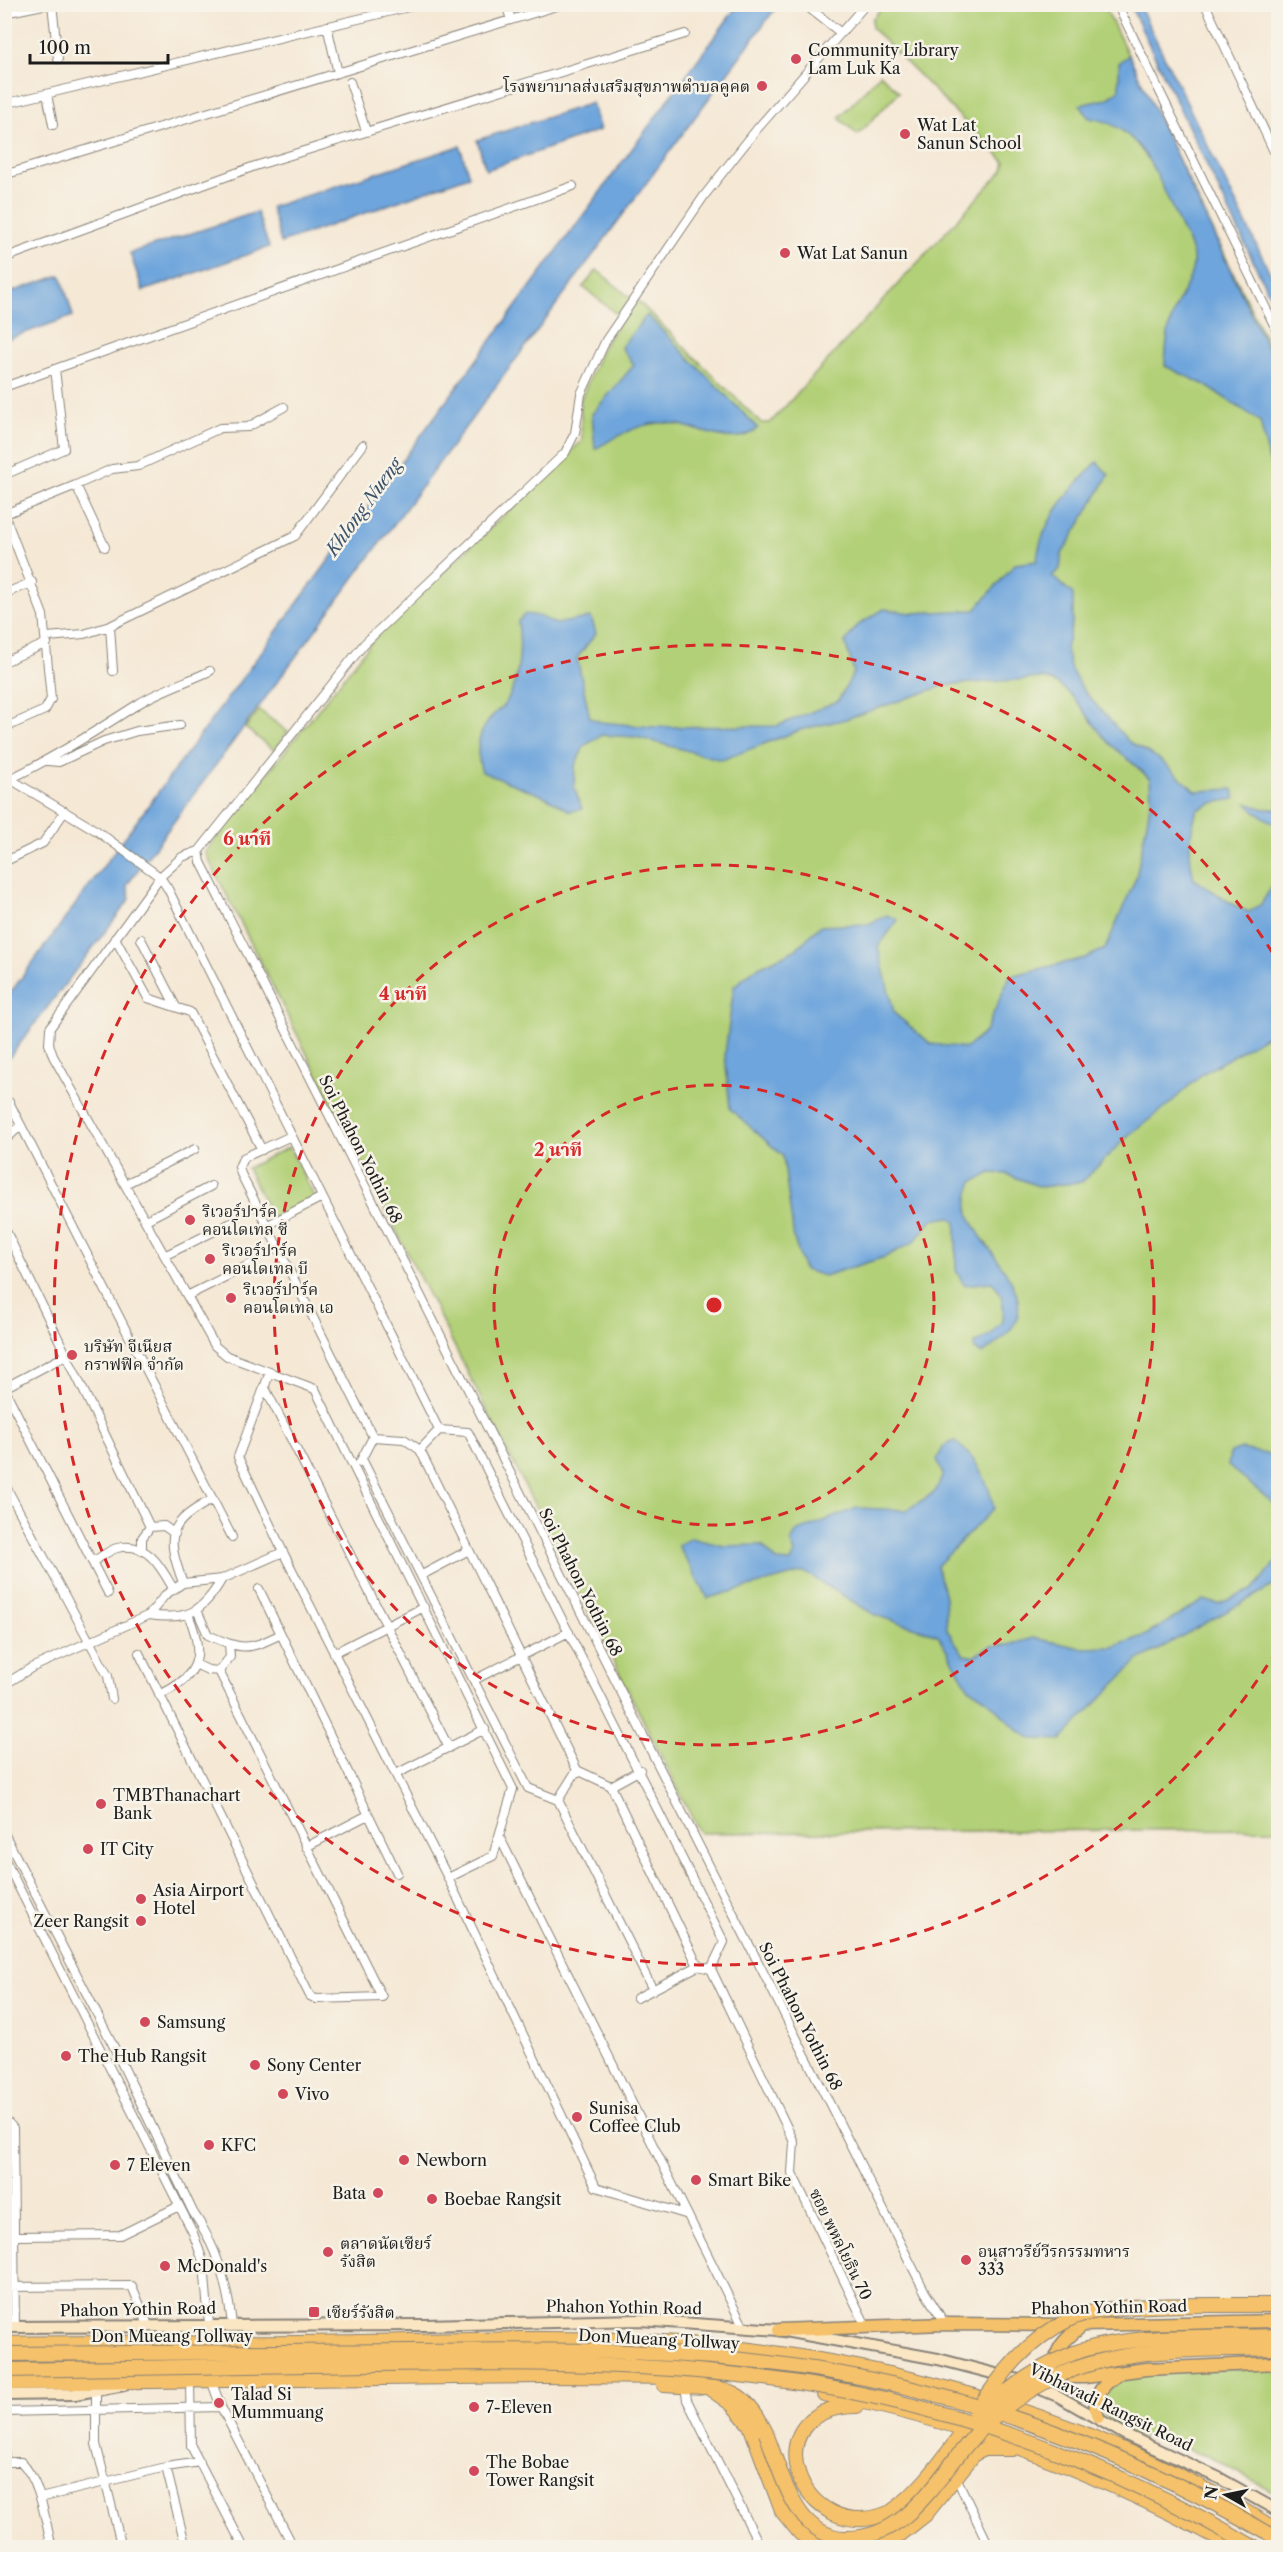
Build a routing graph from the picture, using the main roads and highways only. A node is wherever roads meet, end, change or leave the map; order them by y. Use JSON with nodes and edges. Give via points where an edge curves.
{"nodes":[{"id":1,"x":1278,"y":2305,"type":"edge"},
{"id":2,"x":1278,"y":2321,"type":"edge"},
{"id":3,"x":1083,"y":2325,"type":"junction"},
{"id":4,"x":10,"y":2327,"type":"edge"},
{"id":5,"x":779,"y":2330,"type":"junction"},
{"id":6,"x":1278,"y":2336,"type":"edge"},
{"id":7,"x":4,"y":2344,"type":"edge"},
{"id":8,"x":1278,"y":2349,"type":"edge"},
{"id":9,"x":4,"y":2354,"type":"edge"},
{"id":10,"x":1278,"y":2363,"type":"edge"},
{"id":11,"x":4,"y":2370,"type":"edge"},
{"id":12,"x":1122,"y":2372,"type":"junction"},
{"id":13,"x":632,"y":2377,"type":"junction"},
{"id":14,"x":4,"y":2383,"type":"edge"},
{"id":15,"x":136,"y":2383,"type":"junction"},
{"id":16,"x":709,"y":2388,"type":"junction"},
{"id":17,"x":4,"y":2395,"type":"edge"},
{"id":18,"x":999,"y":2404,"type":"joint"},
{"id":19,"x":880,"y":2406,"type":"junction"},
{"id":20,"x":1098,"y":2417,"type":"junction"},
{"id":21,"x":964,"y":2431,"type":"junction"},
{"id":22,"x":1026,"y":2450,"type":"junction"},
{"id":23,"x":1278,"y":2511,"type":"edge"},
{"id":24,"x":1278,"y":2531,"type":"edge"},
{"id":25,"x":1278,"y":2539,"type":"edge"},
{"id":26,"x":821,"y":2547,"type":"edge"},
{"id":27,"x":875,"y":2547,"type":"edge"},
{"id":28,"x":1236,"y":2547,"type":"edge"},
{"id":29,"x":1255,"y":2547,"type":"edge"}],
"edges":[{"from":1,"to":21,"type":"highway","bridge":true,"via":[[1137,2308],[1072,2317],[1038,2337],[1014,2359]]},
{"from":2,"to":3,"type":"main road","name":"Phahon Yothin Road"},
{"from":3,"to":5,"type":"main road","name":"Phahon Yothin Road","via":[[945,2324]]},
{"from":3,"to":12,"type":"main road","via":[[1056,2353],[1057,2370],[1071,2377]]},
{"from":4,"to":5,"type":"main road","name":"Phahon Yothin Road","via":[[640,2320]]},
{"from":5,"to":20,"type":"main road","name":"Vibhavadi Rangsit Road","via":[[978,2368],[1019,2380]]},
{"from":6,"to":21,"type":"highway","bridge":true,"via":[[1131,2341],[1074,2353],[1002,2395]]},
{"from":7,"to":18,"type":"highway","name":"Phahon Yothin Road","via":[[518,2339],[647,2342],[825,2361],[917,2380]]},
{"from":8,"to":16,"type":"highway","bridge":true,"via":[[1128,2354],[1098,2360],[1048,2380],[987,2423],[922,2500],[895,2525],[855,2539],[836,2538],[818,2530],[801,2513],[758,2414],[746,2399]]},
{"from":9,"to":25,"type":"highway","name":"Don Mueang Tollway","bridge":true,"via":[[538,2349],[671,2354],[794,2366],[922,2391],[1051,2431],[1183,2487]]},
{"from":10,"to":12,"type":"main road"},
{"from":11,"to":29,"type":"highway","name":"Don Mueang Tollway","bridge":true,"via":[[570,2363],[716,2374],[806,2386],[885,2399],[1043,2448],[1170,2502]]},
{"from":12,"to":20,"type":"main road","via":[[1098,2392]]},
{"from":13,"to":15,"type":"highway"},
{"from":13,"to":16,"type":"highway"},
{"from":13,"to":19,"type":"highway","via":[[726,2378]]},
{"from":14,"to":15,"type":"highway"},
{"from":15,"to":17,"type":"main road","via":[[96,2392]]},
{"from":16,"to":26,"type":"highway","via":[[733,2405],[750,2425],[782,2511],[800,2533]]},
{"from":18,"to":24,"type":"highway","name":"Vibhavadi Rangsit Road","via":[[1134,2454],[1198,2484]]},
{"from":19,"to":21,"type":"highway","via":[[827,2410],[807,2426],[801,2438],[794,2469],[807,2503],[827,2521],[856,2525],[890,2513],[916,2492]]},
{"from":19,"to":22,"type":"highway","via":[[972,2430]]},
{"from":20,"to":23,"type":"main road","name":"Vibhavadi Rangsit Road"},
{"from":22,"to":27,"type":"highway","via":[[985,2449],[975,2453],[925,2515],[897,2537]]},
{"from":22,"to":28,"type":"highway","via":[[1154,2504]]}]}
